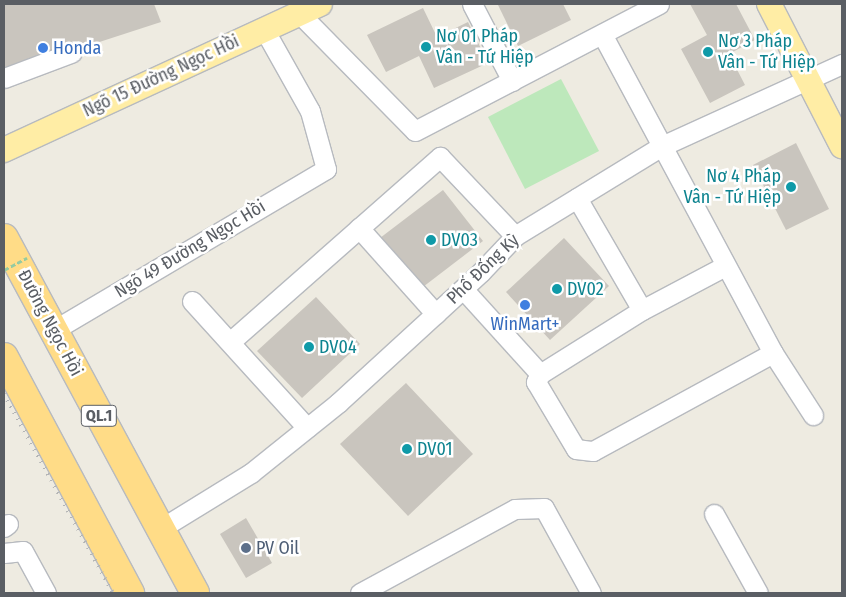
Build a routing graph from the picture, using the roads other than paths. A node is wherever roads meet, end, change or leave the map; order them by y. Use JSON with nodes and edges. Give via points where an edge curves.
{"nodes":[{"id":1,"x":472,"y":4,"type":"edge"},
{"id":2,"x":659,"y":4,"type":"edge"},
{"id":3,"x":770,"y":4,"type":"edge"},
{"id":4,"x":310,"y":8,"type":"edge"},
{"id":5,"x":638,"y":9,"type":"edge"},
{"id":6,"x":264,"y":28,"type":"junction"},
{"id":7,"x":602,"y":34,"type":"junction"},
{"id":8,"x":71,"y":53,"type":"dead end"},
{"id":9,"x":842,"y":64,"type":"edge"},
{"id":10,"x":4,"y":78,"type":"edge"},
{"id":11,"x":808,"y":80,"type":"junction"},
{"id":12,"x":512,"y":81,"type":"junction"},
{"id":13,"x":662,"y":146,"type":"junction"},
{"id":14,"x":842,"y":146,"type":"edge"},
{"id":15,"x":4,"y":150,"type":"edge"},
{"id":16,"x":577,"y":198,"type":"junction"},
{"id":17,"x":359,"y":228,"type":"junction"},
{"id":18,"x":515,"y":236,"type":"junction"},
{"id":19,"x":4,"y":238,"type":"edge"},
{"id":20,"x":725,"y":266,"type":"junction"},
{"id":21,"x":463,"y":289,"type":"junction"},
{"id":22,"x":192,"y":302,"type":"dead end"},
{"id":23,"x":642,"y":310,"type":"junction"},
{"id":24,"x":436,"y":314,"type":"junction"},
{"id":25,"x":54,"y":330,"type":"junction"},
{"id":26,"x":230,"y":342,"type":"junction"},
{"id":27,"x":772,"y":353,"type":"junction"},
{"id":28,"x":4,"y":357,"type":"edge"},
{"id":29,"x":540,"y":374,"type":"junction"},
{"id":30,"x":813,"y":415,"type":"dead end"},
{"id":31,"x":307,"y":428,"type":"junction"},
{"id":32,"x":714,"y":514,"type":"dead end"},
{"id":33,"x":160,"y":529,"type":"junction"},
{"id":34,"x":4,"y":554,"type":"edge"},
{"id":35,"x":46,"y":593,"type":"edge"},
{"id":36,"x":130,"y":593,"type":"edge"},
{"id":37,"x":195,"y":593,"type":"edge"},
{"id":38,"x":360,"y":593,"type":"edge"},
{"id":39,"x":592,"y":593,"type":"edge"},
{"id":40,"x":758,"y":593,"type":"edge"}],
"edges":[{"from":1,"to":12,"type":"street"},
{"from":2,"to":5,"type":"street"},
{"from":3,"to":11,"type":"main road"},
{"from":4,"to":6,"type":"main road","name":"Ngõ 15 Đường Ngọc Hồi"},
{"from":4,"to":12,"type":"street","via":[[415,131]]},
{"from":5,"to":7,"type":"street"},
{"from":6,"to":15,"type":"main road","name":"Ngõ 15 Đường Ngọc Hồi"},
{"from":6,"to":25,"type":"street","name":"Ngõ 49 Đường Ngọc Hồi","via":[[310,111],[326,169]]},
{"from":7,"to":12,"type":"street"},
{"from":7,"to":13,"type":"street"},
{"from":8,"to":10,"type":"street"},
{"from":9,"to":11,"type":"street","name":"Phố Đống Kỳ"},
{"from":11,"to":13,"type":"street","name":"Phố Đống Kỳ"},
{"from":11,"to":14,"type":"main road"},
{"from":13,"to":16,"type":"street","name":"Phố Đống Kỳ"},
{"from":13,"to":20,"type":"street"},
{"from":16,"to":18,"type":"street","name":"Phố Đống Kỳ"},
{"from":16,"to":23,"type":"street"},
{"from":17,"to":18,"type":"street","via":[[440,157]]},
{"from":17,"to":24,"type":"street"},
{"from":17,"to":26,"type":"street"},
{"from":18,"to":21,"type":"street","name":"Phố Đống Kỳ"},
{"from":19,"to":25,"type":"highway","name":"Đường Ngọc Hồi","number":"QL.1"},
{"from":20,"to":23,"type":"street"},
{"from":20,"to":27,"type":"street"},
{"from":21,"to":24,"type":"street","name":"Phố Đống Kỳ"},
{"from":21,"to":29,"type":"street"},
{"from":22,"to":26,"type":"street"},
{"from":23,"to":29,"type":"street"},
{"from":24,"to":31,"type":"street","name":"Phố Đống Kỳ"},
{"from":25,"to":33,"type":"highway","name":"Đường Ngọc Hồi","number":"QL.1"},
{"from":26,"to":31,"type":"street"},
{"from":27,"to":29,"type":"street","via":[[593,451],[576,449],[536,382]]},
{"from":27,"to":30,"type":"street"},
{"from":28,"to":36,"type":"highway"},
{"from":31,"to":33,"type":"street","name":"Phố Đống Kỳ","via":[[251,473]]},
{"from":32,"to":40,"type":"street"},
{"from":33,"to":37,"type":"highway","name":"Đường Ngọc Hồi","number":"QL.1"},
{"from":34,"to":35,"type":"street","via":[[23,551]]},
{"from":38,"to":39,"type":"street","via":[[515,509],[544,508]]}]}
